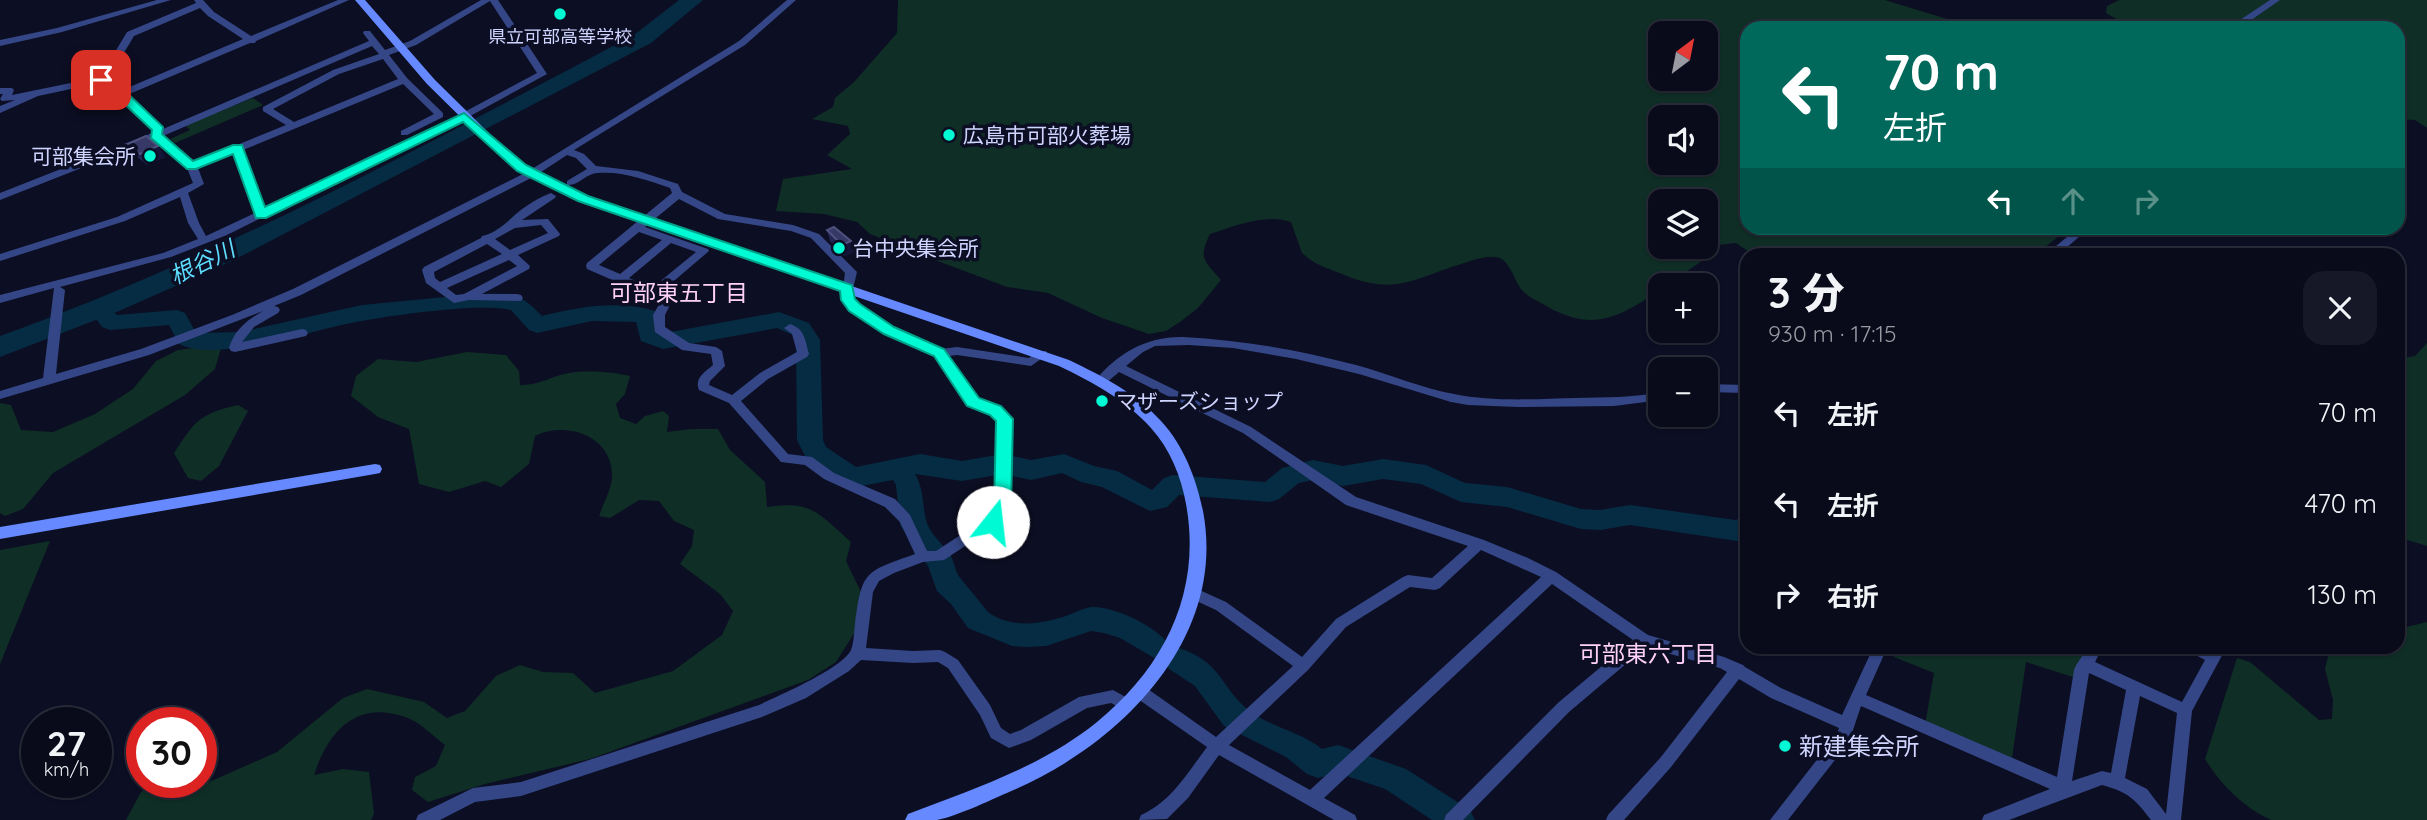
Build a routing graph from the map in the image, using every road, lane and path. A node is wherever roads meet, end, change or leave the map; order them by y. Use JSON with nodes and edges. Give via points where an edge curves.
{"nodes":[{"id":1,"x":128,"y":0,"type":"edge"},
{"id":2,"x":167,"y":0,"type":"edge"},
{"id":3,"x":345,"y":0,"type":"edge"},
{"id":4,"x":360,"y":0,"type":"edge"},
{"id":5,"x":487,"y":0,"type":"edge"},
{"id":6,"x":494,"y":0,"type":"edge"},
{"id":7,"x":792,"y":0,"type":"edge"},
{"id":8,"x":2276,"y":0,"type":"edge"},
{"id":9,"x":200,"y":2,"type":"edge"},
{"id":10,"x":128,"y":12,"type":"junction"},
{"id":11,"x":2244,"y":21,"type":"edge"},
{"id":12,"x":368,"y":33,"type":"dead end"},
{"id":13,"x":252,"y":41,"type":"junction"},
{"id":14,"x":374,"y":42,"type":"junction"},
{"id":15,"x":0,"y":43,"type":"edge"},
{"id":16,"x":401,"y":48,"type":"junction"},
{"id":17,"x":384,"y":55,"type":"junction"},
{"id":18,"x":103,"y":80,"type":"junction"},
{"id":19,"x":404,"y":80,"type":"junction"},
{"id":20,"x":0,"y":91,"type":"edge"},
{"id":21,"x":35,"y":94,"type":"junction"},
{"id":22,"x":121,"y":94,"type":"junction"},
{"id":23,"x":0,"y":110,"type":"edge"},
{"id":24,"x":466,"y":118,"type":"junction"},
{"id":25,"x":293,"y":125,"type":"junction"},
{"id":26,"x":404,"y":132,"type":"dead end"},
{"id":27,"x":156,"y":135,"type":"junction"},
{"id":28,"x":416,"y":142,"type":"junction"},
{"id":29,"x":237,"y":148,"type":"junction"},
{"id":30,"x":566,"y":151,"type":"junction"},
{"id":31,"x":192,"y":167,"type":"junction"},
{"id":32,"x":593,"y":169,"type":"junction"},
{"id":33,"x":526,"y":171,"type":"junction"},
{"id":34,"x":571,"y":183,"type":"dead end"},
{"id":35,"x":181,"y":191,"type":"junction"},
{"id":36,"x":678,"y":194,"type":"junction"},
{"id":37,"x":551,"y":196,"type":"dead end"},
{"id":38,"x":0,"y":197,"type":"edge"},
{"id":39,"x":261,"y":215,"type":"junction"},
{"id":40,"x":642,"y":224,"type":"junction"},
{"id":41,"x":512,"y":225,"type":"junction"},
{"id":42,"x":411,"y":233,"type":"junction"},
{"id":43,"x":2075,"y":235,"type":"edge"},
{"id":44,"x":486,"y":239,"type":"junction"},
{"id":45,"x":670,"y":239,"type":"junction"},
{"id":46,"x":204,"y":240,"type":"junction"},
{"id":47,"x":2059,"y":248,"type":"edge"},
{"id":48,"x":508,"y":254,"type":"junction"},
{"id":49,"x":0,"y":258,"type":"edge"},
{"id":50,"x":621,"y":279,"type":"junction"},
{"id":51,"x":440,"y":287,"type":"junction"},
{"id":52,"x":846,"y":288,"type":"junction"},
{"id":53,"x":59,"y":293,"type":"junction"},
{"id":54,"x":653,"y":293,"type":"junction"},
{"id":55,"x":467,"y":297,"type":"junction"},
{"id":56,"x":517,"y":298,"type":"dead end"},
{"id":57,"x":0,"y":301,"type":"edge"},
{"id":58,"x":790,"y":328,"type":"dead end"},
{"id":59,"x":302,"y":333,"type":"dead end"},
{"id":60,"x":176,"y":341,"type":"joint"},
{"id":61,"x":939,"y":353,"type":"junction"},
{"id":62,"x":1042,"y":354,"type":"junction"},
{"id":63,"x":1118,"y":367,"type":"junction"},
{"id":64,"x":49,"y":380,"type":"junction"},
{"id":65,"x":1101,"y":380,"type":"junction"},
{"id":66,"x":1718,"y":388,"type":"edge"},
{"id":67,"x":1740,"y":389,"type":"edge"},
{"id":68,"x":0,"y":396,"type":"edge"},
{"id":69,"x":1648,"y":399,"type":"edge"},
{"id":70,"x":733,"y":400,"type":"junction"},
{"id":71,"x":374,"y":469,"type":"dead end"},
{"id":72,"x":0,"y":533,"type":"edge"},
{"id":73,"x":1479,"y":544,"type":"junction"},
{"id":74,"x":931,"y":557,"type":"junction"},
{"id":75,"x":1551,"y":576,"type":"junction"},
{"id":76,"x":1195,"y":594,"type":"junction"},
{"id":77,"x":1644,"y":640,"type":"junction"},
{"id":78,"x":858,"y":654,"type":"junction"},
{"id":79,"x":1877,"y":654,"type":"edge"},
{"id":80,"x":2092,"y":654,"type":"edge"},
{"id":81,"x":2215,"y":654,"type":"edge"},
{"id":82,"x":1303,"y":666,"type":"junction"},
{"id":83,"x":2089,"y":666,"type":"junction"},
{"id":84,"x":1738,"y":669,"type":"junction"},
{"id":85,"x":2134,"y":687,"type":"junction"},
{"id":86,"x":1140,"y":692,"type":"junction"},
{"id":87,"x":1858,"y":698,"type":"junction"},
{"id":88,"x":1126,"y":705,"type":"junction"},
{"id":89,"x":2185,"y":709,"type":"junction"},
{"id":90,"x":1847,"y":722,"type":"junction"},
{"id":91,"x":1217,"y":747,"type":"junction"},
{"id":92,"x":2117,"y":782,"type":"junction"},
{"id":93,"x":2068,"y":789,"type":"junction"},
{"id":94,"x":1311,"y":799,"type":"junction"},
{"id":95,"x":445,"y":815,"type":"edge"},
{"id":96,"x":1455,"y":817,"type":"edge"},
{"id":97,"x":424,"y":820,"type":"edge"},
{"id":98,"x":914,"y":820,"type":"edge"},
{"id":99,"x":1147,"y":820,"type":"edge"},
{"id":100,"x":1349,"y":820,"type":"edge"},
{"id":101,"x":1614,"y":820,"type":"edge"},
{"id":102,"x":1779,"y":820,"type":"edge"},
{"id":103,"x":1990,"y":820,"type":"edge"},
{"id":104,"x":2161,"y":820,"type":"edge"},
{"id":105,"x":2171,"y":820,"type":"edge"}],
"edges":[{"from":1,"to":10,"type":"street"},
{"from":2,"to":10,"type":"street"},
{"from":3,"to":13,"type":"street"},
{"from":4,"to":16,"type":"street"},
{"from":5,"to":16,"type":"street"},
{"from":6,"to":24,"type":"street","via":[[542,74]]},
{"from":7,"to":30,"type":"street","via":[[742,43]]},
{"from":8,"to":11,"type":"street"},
{"from":9,"to":13,"type":"street"},
{"from":9,"to":18,"type":"street","via":[[130,34]]},
{"from":10,"to":15,"type":"street"},
{"from":12,"to":14,"type":"street"},
{"from":13,"to":22,"type":"street"},
{"from":14,"to":17,"type":"street"},
{"from":14,"to":27,"type":"street"},
{"from":16,"to":17,"type":"street"},
{"from":16,"to":24,"type":"street"},
{"from":17,"to":19,"type":"street"},
{"from":17,"to":25,"type":"street","via":[[335,72],[266,109]]},
{"from":18,"to":21,"type":"street"},
{"from":18,"to":22,"type":"street","via":[[114,93]]},
{"from":19,"to":25,"type":"street"},
{"from":19,"to":26,"type":"street","via":[[440,115]]},
{"from":20,"to":21,"type":"street","via":[[9,90],[5,99]]},
{"from":21,"to":23,"type":"street"},
{"from":22,"to":27,"type":"street","via":[[158,130]]},
{"from":24,"to":28,"type":"street"},
{"from":24,"to":33,"type":"street"},
{"from":25,"to":29,"type":"street"},
{"from":27,"to":31,"type":"street"},
{"from":27,"to":38,"type":"street"},
{"from":28,"to":39,"type":"street"},
{"from":28,"to":53,"type":"street","via":[[234,235]]},
{"from":29,"to":31,"type":"street"},
{"from":29,"to":39,"type":"street"},
{"from":30,"to":32,"type":"street","via":[[580,156]]},
{"from":30,"to":33,"type":"street"},
{"from":31,"to":35,"type":"street","via":[[199,184]]},
{"from":32,"to":34,"type":"street"},
{"from":32,"to":36,"type":"street","via":[[638,174],[674,186]]},
{"from":33,"to":40,"type":"street"},
{"from":33,"to":42,"type":"street"},
{"from":35,"to":46,"type":"street"},
{"from":35,"to":49,"type":"street","via":[[121,219]]},
{"from":36,"to":40,"type":"street"},
{"from":36,"to":52,"type":"street","via":[[722,217],[815,236],[851,272]]},
{"from":37,"to":41,"type":"street"},
{"from":39,"to":46,"type":"street"},
{"from":40,"to":45,"type":"street"},
{"from":40,"to":50,"type":"street","via":[[591,266]]},
{"from":40,"to":52,"type":"street"},
{"from":41,"to":44,"type":"street"},
{"from":41,"to":48,"type":"street","via":[[544,220],[555,234]]},
{"from":42,"to":59,"type":"street","via":[[354,272],[249,324],[235,348]]},
{"from":42,"to":60,"type":"street","via":[[297,292]]},
{"from":43,"to":47,"type":"street"},
{"from":44,"to":48,"type":"street"},
{"from":44,"to":51,"type":"street","via":[[428,270],[430,280]]},
{"from":45,"to":50,"type":"street"},
{"from":45,"to":54,"type":"street","via":[[704,251]]},
{"from":46,"to":57,"type":"street","via":[[167,255]]},
{"from":48,"to":51,"type":"street"},
{"from":48,"to":55,"type":"street","via":[[525,266]]},
{"from":50,"to":54,"type":"street"},
{"from":51,"to":55,"type":"street","via":[[454,299]]},
{"from":52,"to":61,"type":"street","via":[[855,308],[889,331]]},
{"from":52,"to":62,"type":"street"},
{"from":53,"to":57,"type":"street"},
{"from":53,"to":64,"type":"street"},
{"from":54,"to":70,"type":"street","via":[[667,299],[659,315],[659,329],[686,347],[716,351],[719,366],[704,379],[703,387]]},
{"from":55,"to":56,"type":"street"},
{"from":58,"to":70,"type":"street","via":[[797,332],[803,354]]},
{"from":60,"to":64,"type":"street"},
{"from":61,"to":62,"type":"street","via":[[957,351],[1031,362]]},
{"from":61,"to":74,"type":"street","via":[[973,402],[1004,419],[1003,508],[999,516]]},
{"from":62,"to":65,"type":"street"},
{"from":63,"to":65,"type":"street"},
{"from":63,"to":69,"type":"street","via":[[1152,343],[1215,342],[1323,362],[1471,401]]},
{"from":63,"to":73,"type":"street","via":[[1247,430],[1366,508]]},
{"from":64,"to":68,"type":"street"},
{"from":65,"to":76,"type":"street","via":[[1137,405],[1157,426],[1188,477],[1200,521]]},
{"from":66,"to":67,"type":"street"},
{"from":70,"to":74,"type":"street","via":[[785,459],[808,460],[830,477],[890,503]]},
{"from":71,"to":72,"type":"street"},
{"from":73,"to":75,"type":"street"},
{"from":73,"to":82,"type":"street","via":[[1435,584],[1408,581],[1341,622]]},
{"from":74,"to":78,"type":"street","via":[[874,577],[866,591]]},
{"from":75,"to":77,"type":"street"},
{"from":75,"to":94,"type":"street"},
{"from":76,"to":82,"type":"street","via":[[1221,606]]},
{"from":76,"to":86,"type":"street","via":[[1181,630]]},
{"from":77,"to":84,"type":"street"},
{"from":77,"to":96,"type":"street","via":[[1564,707]]},
{"from":78,"to":88,"type":"street","via":[[940,656],[953,664],[996,733],[1009,741],[1084,702],[1113,696]]},
{"from":78,"to":95,"type":"street","via":[[801,693],[762,710],[521,789],[472,795]]},
{"from":79,"to":87,"type":"street"},
{"from":80,"to":83,"type":"street"},
{"from":81,"to":89,"type":"street"},
{"from":82,"to":91,"type":"street"},
{"from":83,"to":85,"type":"street"},
{"from":83,"to":93,"type":"street","via":[[2081,670],[2064,781]]},
{"from":84,"to":90,"type":"street","via":[[1776,693]]},
{"from":84,"to":101,"type":"street"},
{"from":85,"to":89,"type":"street"},
{"from":85,"to":92,"type":"street"},
{"from":86,"to":88,"type":"street"},
{"from":86,"to":91,"type":"street"},
{"from":87,"to":90,"type":"street"},
{"from":87,"to":93,"type":"street"},
{"from":88,"to":98,"type":"street","via":[[1074,749],[1033,772]]},
{"from":89,"to":105,"type":"street"},
{"from":90,"to":102,"type":"street","via":[[1844,737]]},
{"from":91,"to":94,"type":"street"},
{"from":91,"to":99,"type":"street","via":[[1182,793],[1161,814]]},
{"from":92,"to":93,"type":"street","via":[[2102,778]]},
{"from":92,"to":104,"type":"street","via":[[2141,794]]},
{"from":93,"to":103,"type":"street"},
{"from":94,"to":100,"type":"street"},
{"from":95,"to":97,"type":"street"}]}
